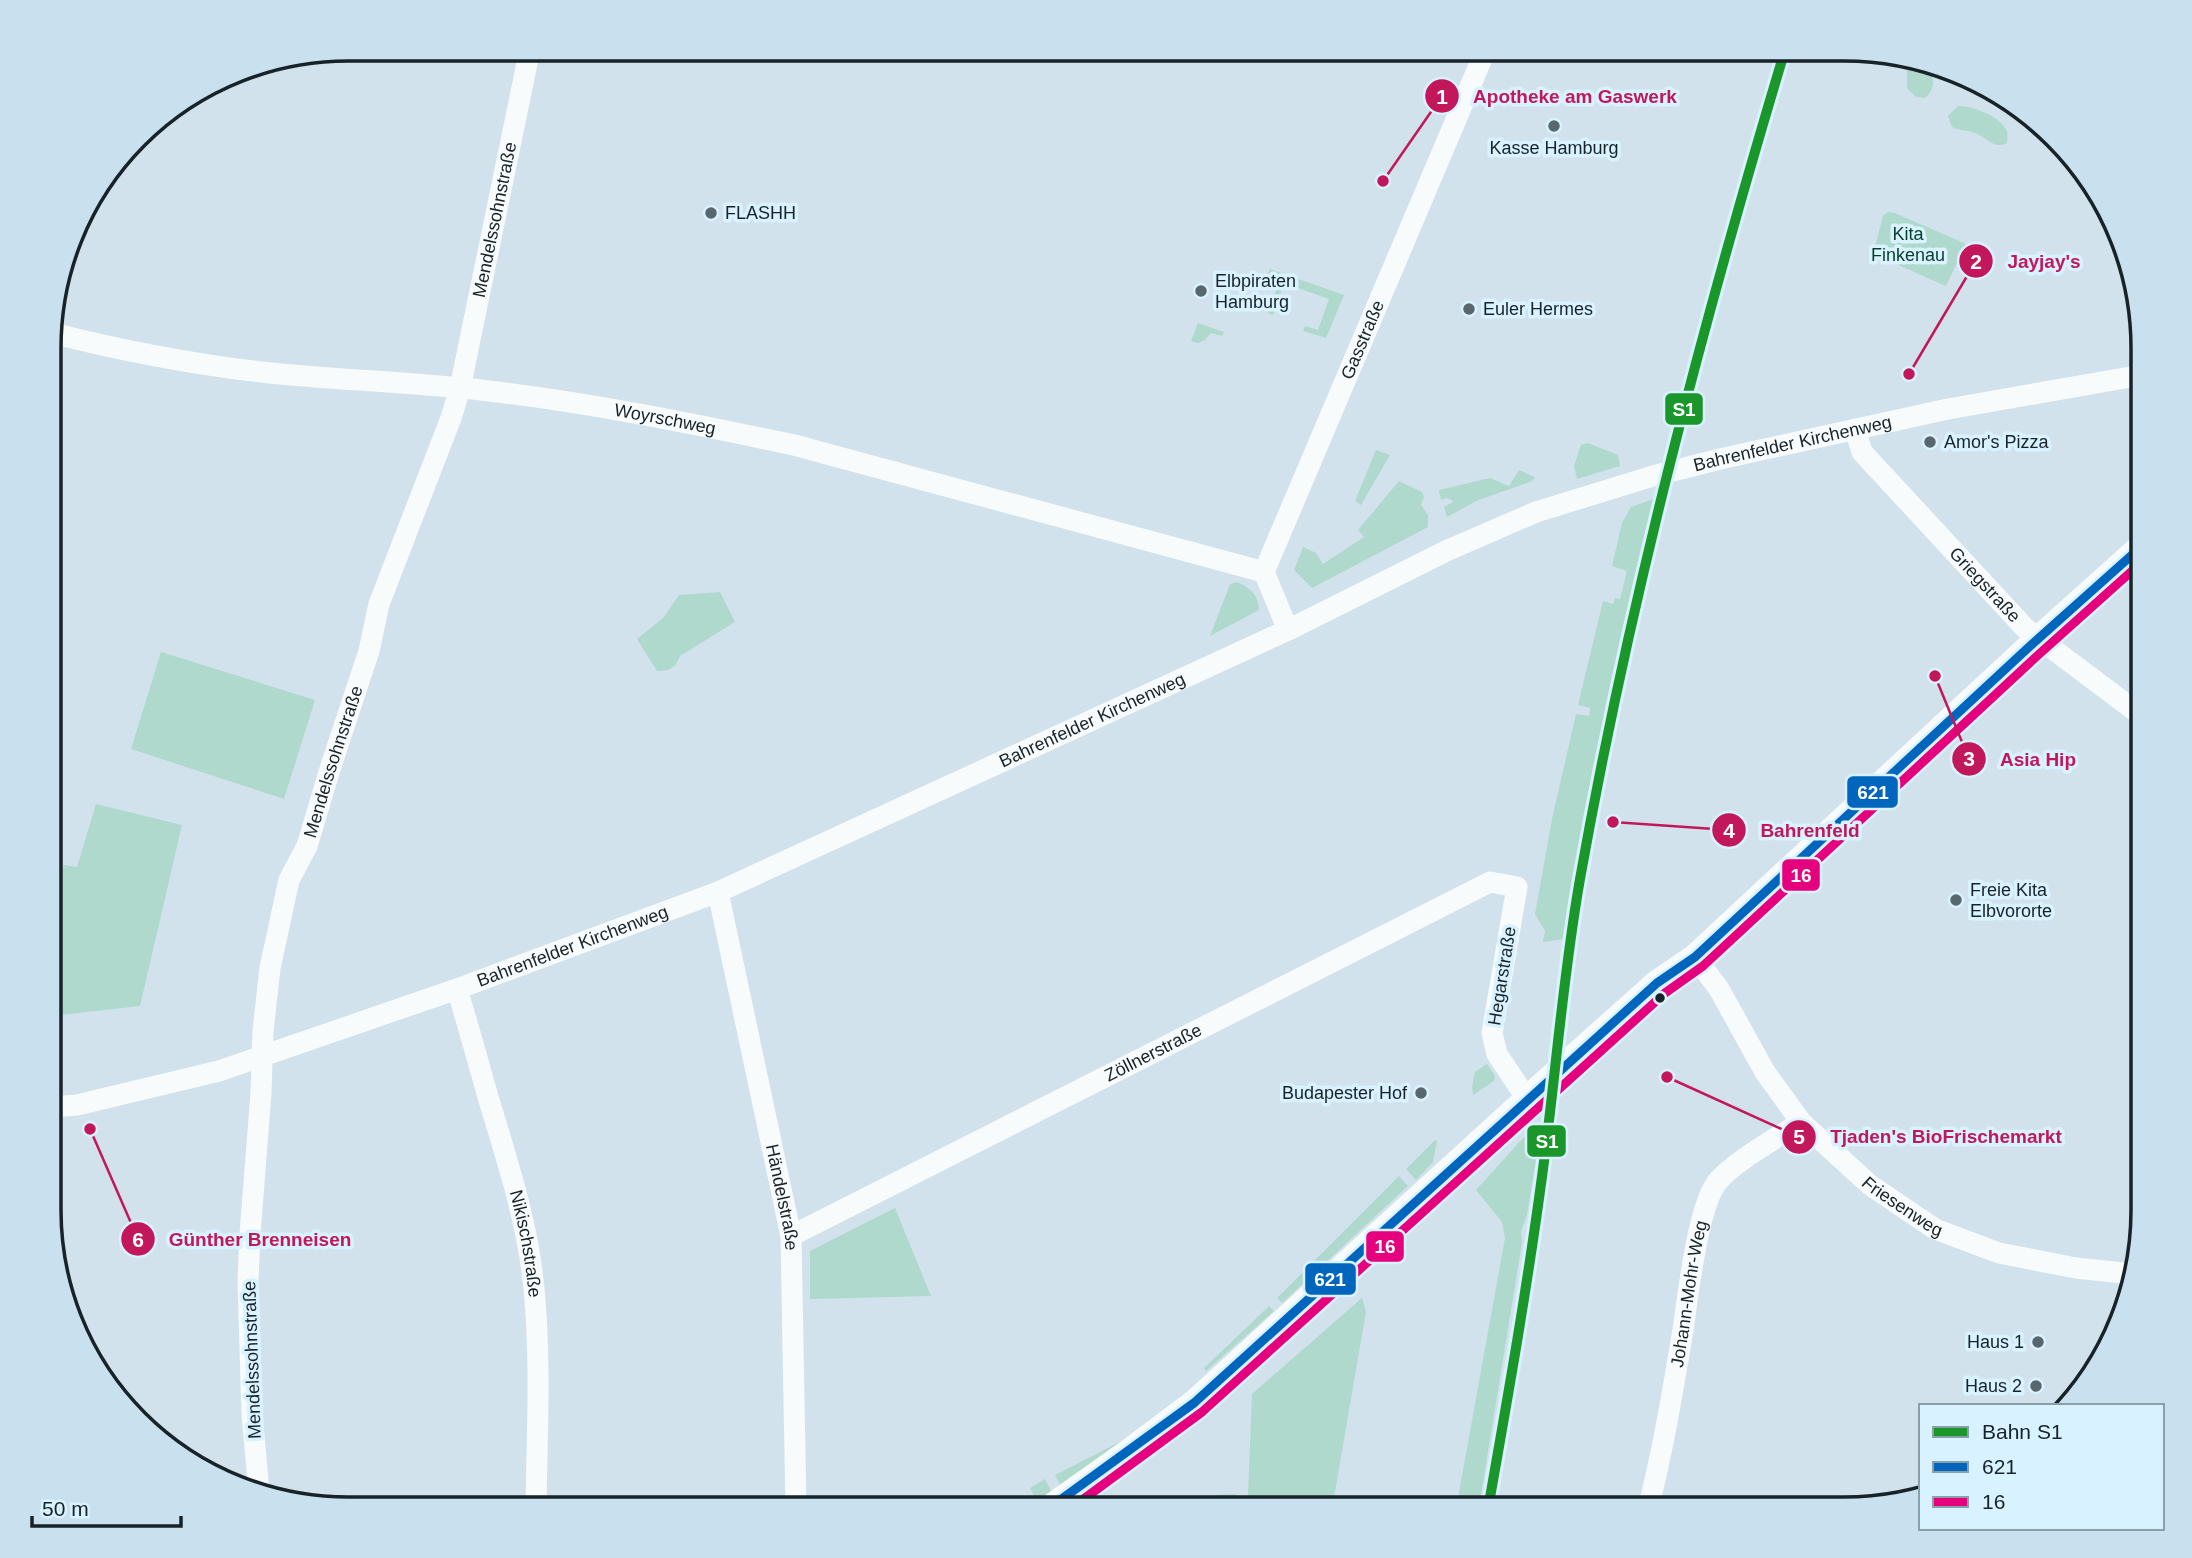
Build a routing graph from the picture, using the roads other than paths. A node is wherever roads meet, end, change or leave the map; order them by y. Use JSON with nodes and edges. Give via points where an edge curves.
{"nodes":[{"id":1,"x":528,"y":61,"type":"edge"},
{"id":2,"x":1481,"y":61,"type":"edge"},
{"id":3,"x":62,"y":335,"type":"edge"},
{"id":4,"x":2131,"y":376,"type":"edge"},
{"id":5,"x":460,"y":388,"type":"junction"},
{"id":6,"x":1855,"y":429,"type":"junction"},
{"id":7,"x":2131,"y":556,"type":"edge"},
{"id":8,"x":1264,"y":572,"type":"junction"},
{"id":9,"x":1289,"y":630,"type":"junction"},
{"id":10,"x":2038,"y":639,"type":"junction"},
{"id":11,"x":2131,"y":708,"type":"edge"},
{"id":12,"x":1517,"y":887,"type":"joint"},
{"id":13,"x":718,"y":892,"type":"junction"},
{"id":14,"x":1695,"y":957,"type":"junction"},
{"id":15,"x":457,"y":989,"type":"junction"},
{"id":16,"x":263,"y":1055,"type":"junction"},
{"id":17,"x":1527,"y":1099,"type":"junction"},
{"id":18,"x":61,"y":1106,"type":"edge"},
{"id":19,"x":1801,"y":1122,"type":"junction"},
{"id":20,"x":791,"y":1236,"type":"junction"},
{"id":21,"x":2123,"y":1273,"type":"edge"},
{"id":22,"x":259,"y":1483,"type":"edge"},
{"id":23,"x":536,"y":1497,"type":"edge"},
{"id":24,"x":796,"y":1497,"type":"edge"},
{"id":25,"x":1065,"y":1497,"type":"edge"},
{"id":26,"x":1651,"y":1497,"type":"edge"}],
"edges":[{"from":1,"to":5,"type":"street","name":"Mendelssohnstraße"},
{"from":2,"to":8,"type":"street","name":"Gasstraße"},
{"from":3,"to":5,"type":"street","name":"Woyrschweg","via":[[222,367]]},
{"from":4,"to":6,"type":"street","name":"Bahrenfelder Kirchenweg"},
{"from":5,"to":8,"type":"street","name":"Woyrschweg","via":[[605,408],[794,445]]},
{"from":5,"to":16,"type":"street","name":"Mendelssohnstraße","via":[[379,604],[369,651],[307,846],[289,880],[270,968]]},
{"from":6,"to":9,"type":"street","name":"Bahrenfelder Kirchenweg","via":[[1667,473],[1536,512],[1446,551]]},
{"from":6,"to":10,"type":"street","name":"Griegstraße","via":[[1862,452]]},
{"from":7,"to":10,"type":"street"},
{"from":8,"to":9,"type":"street"},
{"from":9,"to":13,"type":"street","name":"Bahrenfelder Kirchenweg"},
{"from":10,"to":11,"type":"street","name":"Griegstraße"},
{"from":10,"to":14,"type":"street"},
{"from":12,"to":17,"type":"street","name":"Hegarstraße","via":[[1492,1032],[1497,1054]]},
{"from":12,"to":20,"type":"street","name":"Zöllnerstraße","via":[[1490,882]]},
{"from":13,"to":15,"type":"street","name":"Bahrenfelder Kirchenweg"},
{"from":13,"to":20,"type":"street","name":"Händelstraße"},
{"from":14,"to":17,"type":"street","via":[[1657,983]]},
{"from":14,"to":19,"type":"street","name":"Friesenweg"},
{"from":15,"to":16,"type":"street","name":"Bahrenfelder Kirchenweg"},
{"from":15,"to":23,"type":"street","name":"Nikischstraße","via":[[527,1237],[538,1339]]},
{"from":16,"to":18,"type":"street","name":"Bahrenfelder Kirchenweg","via":[[189,1079]]},
{"from":16,"to":22,"type":"street","name":"Mendelssohnstraße","via":[[248,1281]]},
{"from":17,"to":25,"type":"street","via":[[1194,1403]]},
{"from":19,"to":21,"type":"street","name":"Friesenweg","via":[[1870,1185],[1935,1229],[1999,1253]]},
{"from":19,"to":26,"type":"street","name":"Johann-Mohr-Weg","via":[[1731,1169],[1708,1196]]},
{"from":20,"to":24,"type":"street","name":"Händelstraße"}]}
